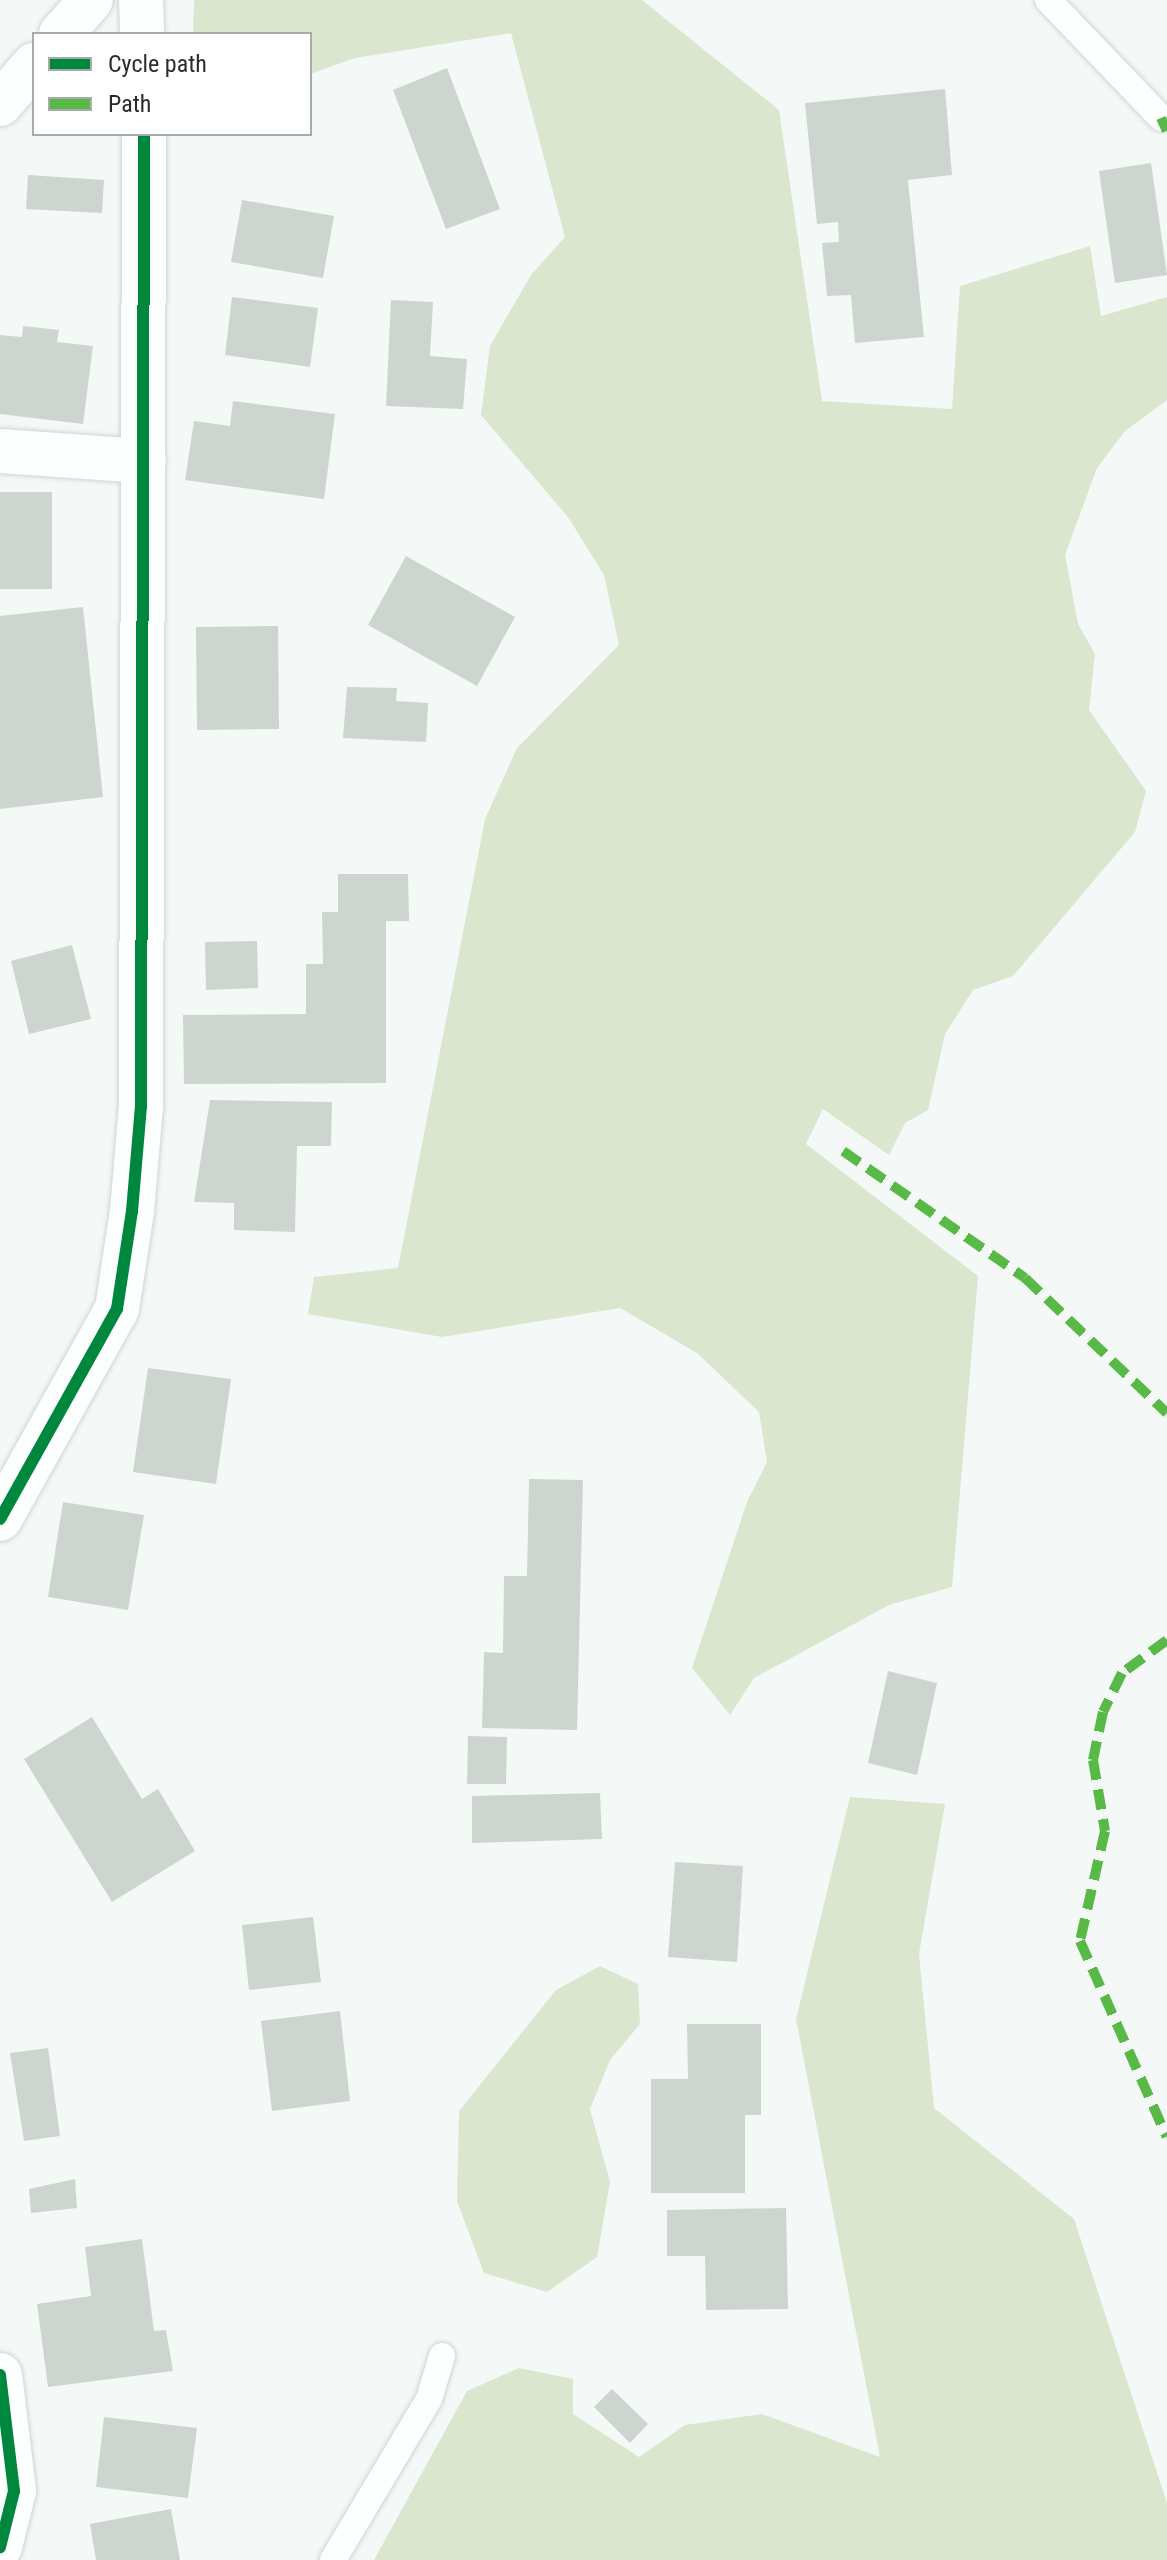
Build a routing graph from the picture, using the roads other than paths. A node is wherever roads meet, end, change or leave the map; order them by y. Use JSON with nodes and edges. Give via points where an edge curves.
{"nodes":[{"id":1,"x":91,"y":0,"type":"edge"},
{"id":2,"x":141,"y":0,"type":"edge"},
{"id":3,"x":1048,"y":0,"type":"edge"},
{"id":4,"x":63,"y":32,"type":"edge"},
{"id":5,"x":142,"y":32,"type":"edge"},
{"id":6,"x":32,"y":67,"type":"edge"},
{"id":7,"x":0,"y":104,"type":"edge"},
{"id":8,"x":1161,"y":118,"type":"dead end"},
{"id":9,"x":144,"y":136,"type":"edge"},
{"id":10,"x":0,"y":451,"type":"edge"},
{"id":11,"x":144,"y":461,"type":"junction"},
{"id":12,"x":0,"y":1519,"type":"edge"},
{"id":13,"x":442,"y":2356,"type":"dead end"},
{"id":14,"x":0,"y":2375,"type":"edge"},
{"id":15,"x":0,"y":2547,"type":"edge"},
{"id":16,"x":333,"y":2560,"type":"edge"}],
"edges":[{"from":1,"to":4,"type":"street"},
{"from":2,"to":5,"type":"street"},
{"from":3,"to":8,"type":"lane"},
{"from":6,"to":7,"type":"street"},
{"from":9,"to":11,"type":"street"},
{"from":10,"to":11,"type":"street"},
{"from":11,"to":12,"type":"street","via":[[136,978],[141,1106],[132,1211],[117,1309]]},
{"from":13,"to":16,"type":"lane","via":[[429,2399]]},
{"from":14,"to":15,"type":"street","via":[[14,2491]]}]}
